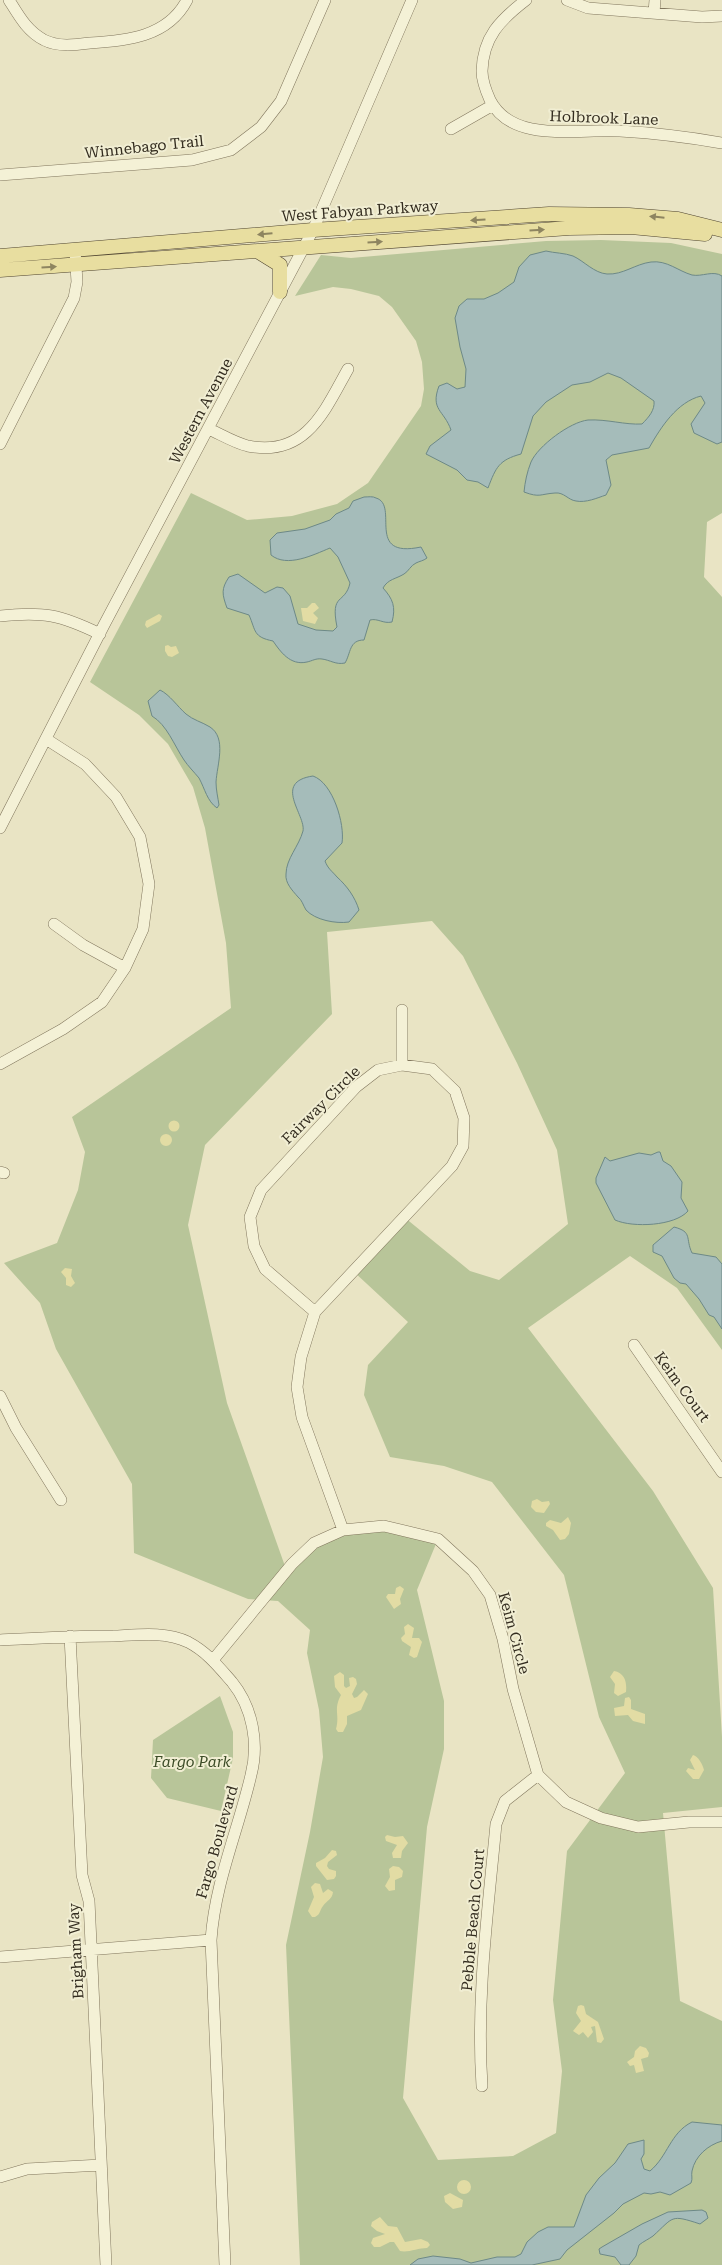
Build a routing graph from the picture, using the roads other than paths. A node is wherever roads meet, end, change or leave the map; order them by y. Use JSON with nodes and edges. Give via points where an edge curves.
{"nodes":[{"id":1,"x":9,"y":0,"type":"edge"},
{"id":2,"x":187,"y":0,"type":"edge"},
{"id":3,"x":325,"y":0,"type":"edge"},
{"id":4,"x":412,"y":0,"type":"edge"},
{"id":5,"x":526,"y":0,"type":"edge"},
{"id":6,"x":567,"y":0,"type":"edge"},
{"id":7,"x":655,"y":0,"type":"edge"},
{"id":8,"x":654,"y":13,"type":"junction"},
{"id":9,"x":722,"y":16,"type":"edge"},
{"id":10,"x":493,"y":104,"type":"junction"},
{"id":11,"x":451,"y":129,"type":"dead end"},
{"id":12,"x":722,"y":143,"type":"edge"},
{"id":13,"x":0,"y":175,"type":"edge"},
{"id":14,"x":313,"y":230,"type":"junction"},
{"id":15,"x":722,"y":230,"type":"edge"},
{"id":16,"x":722,"y":236,"type":"edge"},
{"id":17,"x":303,"y":248,"type":"junction"},
{"id":18,"x":75,"y":250,"type":"junction"},
{"id":19,"x":258,"y":252,"type":"junction"},
{"id":20,"x":0,"y":256,"type":"edge"},
{"id":21,"x":76,"y":266,"type":"junction"},
{"id":22,"x":0,"y":270,"type":"edge"},
{"id":23,"x":280,"y":292,"type":"junction"},
{"id":24,"x":348,"y":368,"type":"dead end"},
{"id":25,"x":209,"y":429,"type":"junction"},
{"id":26,"x":0,"y":444,"type":"edge"},
{"id":27,"x":0,"y":616,"type":"edge"},
{"id":28,"x":100,"y":634,"type":"junction"},
{"id":29,"x":46,"y":739,"type":"junction"},
{"id":30,"x":0,"y":828,"type":"edge"},
{"id":31,"x":54,"y":924,"type":"dead end"},
{"id":32,"x":125,"y":968,"type":"junction"},
{"id":33,"x":402,"y":1010,"type":"dead end"},
{"id":34,"x":0,"y":1064,"type":"edge"},
{"id":35,"x":402,"y":1065,"type":"junction"},
{"id":36,"x":315,"y":1312,"type":"junction"},
{"id":37,"x":634,"y":1345,"type":"dead end"},
{"id":38,"x":0,"y":1396,"type":"edge"},
{"id":39,"x":722,"y":1472,"type":"edge"},
{"id":40,"x":61,"y":1500,"type":"dead end"},
{"id":41,"x":343,"y":1530,"type":"junction"},
{"id":42,"x":70,"y":1636,"type":"junction"},
{"id":43,"x":0,"y":1640,"type":"edge"},
{"id":44,"x":213,"y":1660,"type":"junction"},
{"id":45,"x":538,"y":1775,"type":"junction"},
{"id":46,"x":722,"y":1822,"type":"edge"},
{"id":47,"x":211,"y":1940,"type":"junction"},
{"id":48,"x":91,"y":1949,"type":"junction"},
{"id":49,"x":0,"y":1957,"type":"edge"},
{"id":50,"x":482,"y":2086,"type":"dead end"},
{"id":51,"x":101,"y":2165,"type":"junction"},
{"id":52,"x":0,"y":2177,"type":"edge"},
{"id":53,"x":106,"y":2265,"type":"edge"},
{"id":54,"x":225,"y":2265,"type":"edge"}],
"edges":[{"from":1,"to":2,"type":"street","via":[[35,34],[53,43],[69,45],[122,41],[141,36],[171,19]]},
{"from":3,"to":13,"type":"street","name":"Winnebago Trail","via":[[281,101],[261,126],[231,150],[192,160]]},
{"from":4,"to":14,"type":"street","name":"Western Avenue"},
{"from":5,"to":10,"type":"street","via":[[493,30],[483,54],[482,76]]},
{"from":6,"to":8,"type":"street","via":[[588,8]]},
{"from":7,"to":8,"type":"street"},
{"from":8,"to":9,"type":"street"},
{"from":10,"to":11,"type":"street"},
{"from":10,"to":12,"type":"street","name":"Holbrook Lane","via":[[506,118],[534,130],[618,131]]},
{"from":15,"to":14,"type":"main road","name":"West Fabyan Parkway","one_way":true,"via":[[678,220],[580,214]]},
{"from":14,"to":17,"type":"street","name":"Western Avenue"},
{"from":14,"to":18,"type":"main road","name":"West Fabyan Parkway","one_way":true},
{"from":17,"to":16,"type":"main road","one_way":true,"via":[[569,228],[631,227]]},
{"from":17,"to":19,"type":"main road"},
{"from":17,"to":23,"type":"street","name":"Western Avenue"},
{"from":18,"to":20,"type":"main road","name":"West Fabyan Parkway"},
{"from":18,"to":21,"type":"street"},
{"from":19,"to":21,"type":"main road"},
{"from":19,"to":23,"type":"main road","via":[[280,265]]},
{"from":22,"to":21,"type":"main road","one_way":true},
{"from":21,"to":26,"type":"street","via":[[74,298]]},
{"from":23,"to":25,"type":"street","name":"Western Avenue"},
{"from":24,"to":25,"type":"street","via":[[322,415],[310,430],[289,445],[270,449],[246,445]]},
{"from":25,"to":28,"type":"street","name":"Western Avenue"},
{"from":27,"to":28,"type":"street","via":[[36,613],[56,616]]},
{"from":28,"to":29,"type":"street","name":"Western Avenue"},
{"from":29,"to":30,"type":"street","name":"Western Avenue"},
{"from":29,"to":32,"type":"street","via":[[85,764],[116,797],[140,837],[149,884],[143,929]]},
{"from":31,"to":32,"type":"street","via":[[83,945]]},
{"from":32,"to":34,"type":"street","via":[[102,1002],[63,1029]]},
{"from":33,"to":35,"type":"street"},
{"from":35,"to":36,"type":"street","name":"Fairway Circle","via":[[378,1070],[356,1088],[261,1190],[250,1217],[254,1246],[265,1268]]},
{"from":35,"to":36,"type":"street","name":"Fairway Circle","via":[[432,1068],[455,1090],[464,1118],[462,1146],[452,1166]]},
{"from":36,"to":41,"type":"street","name":"Fairway Circle","via":[[301,1357],[297,1387],[302,1417]]},
{"from":37,"to":39,"type":"street","name":"Keim Court"},
{"from":38,"to":40,"type":"street"},
{"from":41,"to":44,"type":"street","name":"Keim Circle","via":[[314,1543],[292,1564]]},
{"from":41,"to":45,"type":"street","name":"Keim Circle","via":[[384,1526],[438,1539],[473,1571],[490,1595]]},
{"from":42,"to":43,"type":"street","name":"Fargo Boulevard"},
{"from":42,"to":44,"type":"street","name":"Fargo Boulevard","via":[[160,1635],[186,1641]]},
{"from":42,"to":48,"type":"street","name":"Brigham Way","via":[[82,1875],[89,1900]]},
{"from":44,"to":47,"type":"street","name":"Fargo Boulevard","via":[[239,1691],[255,1736],[252,1774],[221,1876]]},
{"from":45,"to":46,"type":"street","name":"Keim Circle","via":[[566,1802],[602,1818],[638,1827]]},
{"from":45,"to":50,"type":"street","name":"Pebble Beach Court","via":[[505,1801],[496,1824],[481,1998]]},
{"from":47,"to":48,"type":"street"},
{"from":47,"to":54,"type":"street","name":"Fargo Boulevard"},
{"from":48,"to":49,"type":"street"},
{"from":48,"to":51,"type":"street","name":"Brigham Way"},
{"from":51,"to":52,"type":"street","via":[[27,2168]]},
{"from":51,"to":53,"type":"street","name":"Brigham Way"}]}
